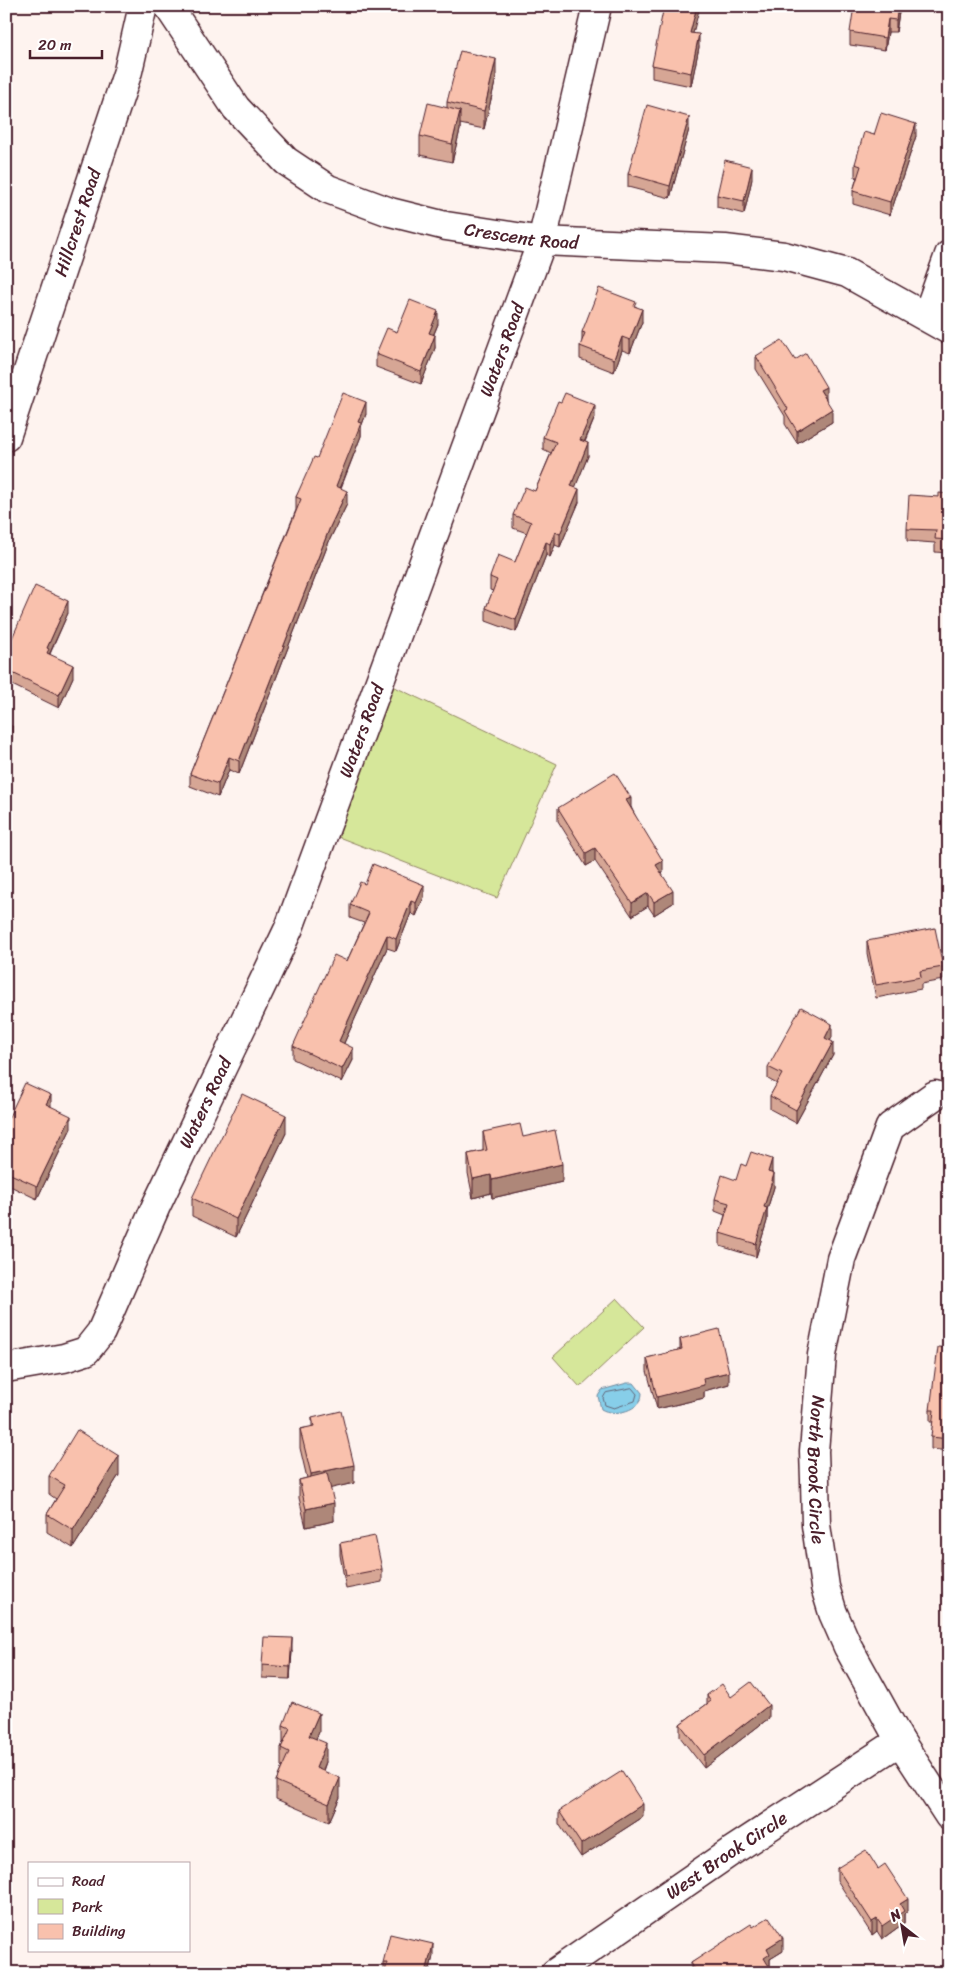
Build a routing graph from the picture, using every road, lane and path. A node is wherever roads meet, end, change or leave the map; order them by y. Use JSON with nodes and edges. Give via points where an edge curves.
{"nodes":[{"id":1,"x":143,"y":6,"type":"edge"},
{"id":2,"x":168,"y":6,"type":"edge"},
{"id":3,"x":596,"y":6,"type":"edge"},
{"id":4,"x":542,"y":241,"type":"junction"},
{"id":5,"x":949,"y":255,"type":"edge"},
{"id":6,"x":938,"y":323,"type":"edge"},
{"id":7,"x":6,"y":437,"type":"edge"},
{"id":8,"x":935,"y":1095,"type":"dead end"},
{"id":9,"x":6,"y":1368,"type":"edge"},
{"id":10,"x":900,"y":1741,"type":"junction"},
{"id":11,"x":949,"y":1816,"type":"edge"},
{"id":12,"x":555,"y":1973,"type":"edge"}],
"edges":[{"from":1,"to":7,"type":"street","name":"Hillcrest Road","via":[[128,70]]},
{"from":2,"to":4,"type":"street","name":"Crescent Road","via":[[236,108],[286,160],[328,189],[390,212],[446,226]]},
{"from":3,"to":4,"type":"street","name":"Waters Road"},
{"from":4,"to":6,"type":"street","name":"Crescent Road","via":[[725,249],[784,256],[847,273]]},
{"from":4,"to":9,"type":"street","name":"Waters Road","via":[[289,928],[156,1206],[101,1332],[86,1351]]},
{"from":5,"to":6,"type":"street"},
{"from":8,"to":10,"type":"street","name":"North Brook Circle","via":[[890,1127],[841,1259],[822,1355],[814,1451],[816,1525],[825,1587],[848,1647]]},
{"from":10,"to":11,"type":"street","name":"North Brook Circle"},
{"from":10,"to":12,"type":"street","name":"West Brook Circle"}]}
